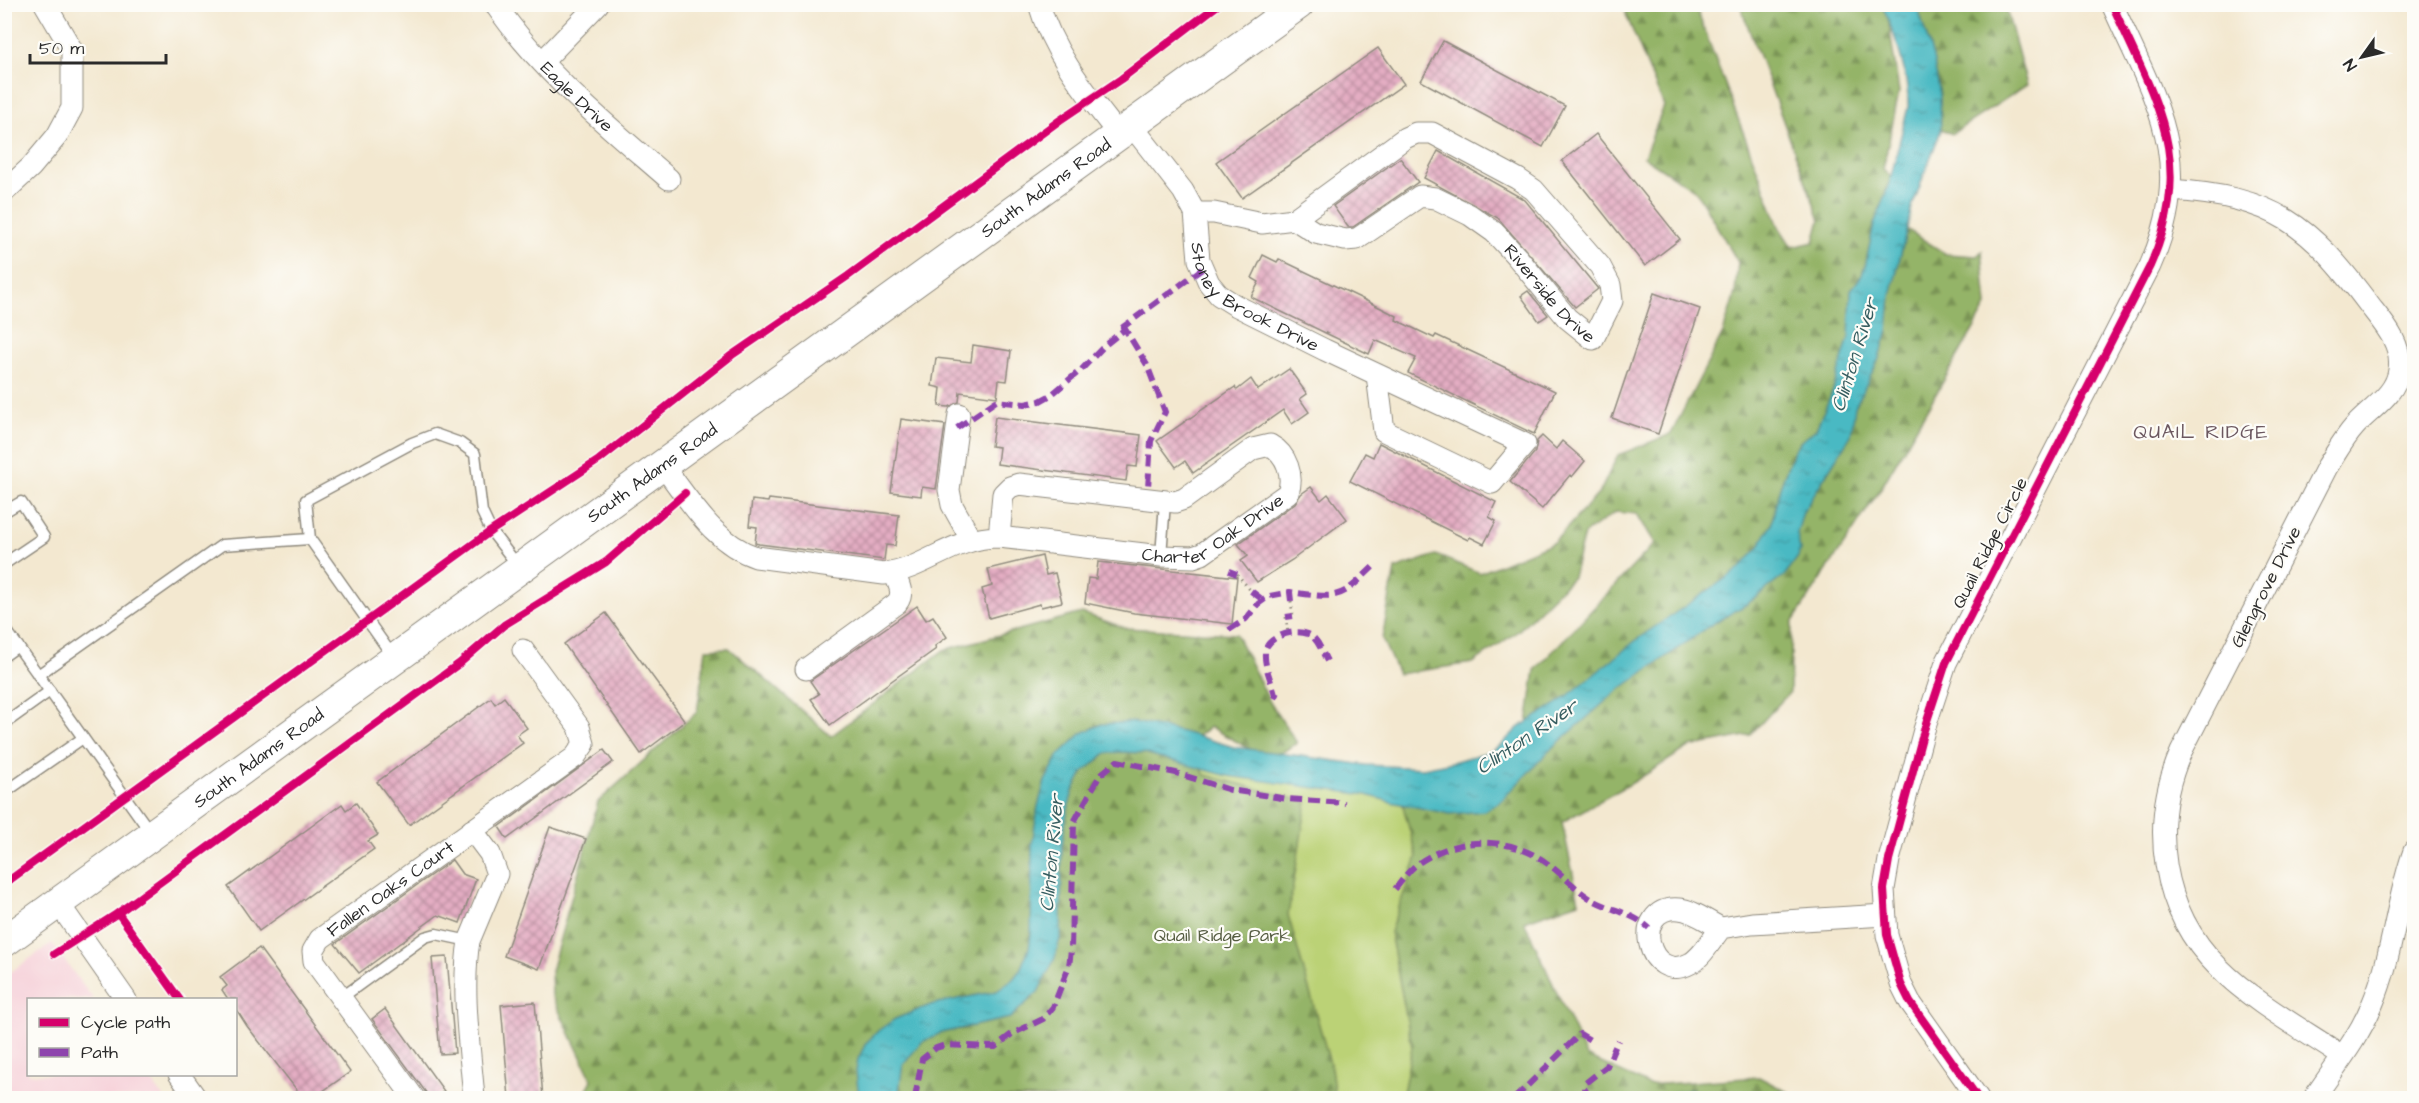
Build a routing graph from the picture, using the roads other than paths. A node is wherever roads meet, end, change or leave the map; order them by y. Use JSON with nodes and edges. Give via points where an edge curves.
{"nodes":[{"id":1,"x":45,"y":4,"type":"edge"},
{"id":2,"x":495,"y":4,"type":"edge"},
{"id":3,"x":598,"y":4,"type":"edge"},
{"id":4,"x":1039,"y":4,"type":"edge"},
{"id":5,"x":1299,"y":4,"type":"edge"},
{"id":6,"x":2112,"y":4,"type":"edge"},
{"id":7,"x":542,"y":62,"type":"junction"},
{"id":8,"x":1126,"y":131,"type":"junction"},
{"id":9,"x":669,"y":179,"type":"dead end"},
{"id":10,"x":2171,"y":189,"type":"junction"},
{"id":11,"x":4,"y":192,"type":"edge"},
{"id":12,"x":1195,"y":213,"type":"junction"},
{"id":13,"x":1294,"y":219,"type":"junction"},
{"id":14,"x":1377,"y":375,"type":"junction"},
{"id":15,"x":959,"y":414,"type":"dead end"},
{"id":16,"x":663,"y":465,"type":"junction"},
{"id":17,"x":1165,"y":502,"type":"junction"},
{"id":18,"x":4,"y":512,"type":"edge"},
{"id":19,"x":999,"y":537,"type":"junction"},
{"id":20,"x":310,"y":539,"type":"junction"},
{"id":21,"x":971,"y":540,"type":"junction"},
{"id":22,"x":1161,"y":556,"type":"junction"},
{"id":23,"x":4,"y":564,"type":"edge"},
{"id":24,"x":520,"y":568,"type":"junction"},
{"id":25,"x":894,"y":573,"type":"junction"},
{"id":26,"x":4,"y":627,"type":"edge"},
{"id":27,"x":18,"y":646,"type":"junction"},
{"id":28,"x":523,"y":650,"type":"dead end"},
{"id":29,"x":4,"y":656,"type":"edge"},
{"id":30,"x":395,"y":659,"type":"junction"},
{"id":31,"x":806,"y":669,"type":"dead end"},
{"id":32,"x":38,"y":675,"type":"junction"},
{"id":33,"x":50,"y":691,"type":"junction"},
{"id":34,"x":4,"y":724,"type":"edge"},
{"id":35,"x":83,"y":738,"type":"junction"},
{"id":36,"x":4,"y":794,"type":"edge"},
{"id":37,"x":472,"y":830,"type":"junction"},
{"id":38,"x":153,"y":836,"type":"junction"},
{"id":39,"x":2415,"y":851,"type":"edge"},
{"id":40,"x":58,"y":904,"type":"junction"},
{"id":41,"x":1886,"y":915,"type":"junction"},
{"id":42,"x":1721,"y":928,"type":"dead end"},
{"id":43,"x":469,"y":941,"type":"junction"},
{"id":44,"x":4,"y":942,"type":"edge"},
{"id":45,"x":125,"y":998,"type":"edge"},
{"id":46,"x":341,"y":998,"type":"junction"},
{"id":47,"x":2342,"y":1056,"type":"junction"},
{"id":48,"x":180,"y":1076,"type":"edge"},
{"id":49,"x":196,"y":1098,"type":"edge"},
{"id":50,"x":414,"y":1098,"type":"edge"},
{"id":51,"x":474,"y":1098,"type":"edge"},
{"id":52,"x":1978,"y":1098,"type":"edge"},
{"id":53,"x":2314,"y":1098,"type":"edge"}],
"edges":[{"from":1,"to":11,"type":"street","via":[[72,50],[72,108],[57,136]]},
{"from":2,"to":7,"type":"street","name":"Eagle Drive"},
{"from":3,"to":7,"type":"street"},
{"from":4,"to":8,"type":"street","name":"Stoney Brook Drive","via":[[1047,30],[1063,59]]},
{"from":5,"to":8,"type":"main road","name":"South Adams Road"},
{"from":6,"to":10,"type":"street","name":"Quail Ridge Circle","via":[[2163,121]]},
{"from":7,"to":9,"type":"street","name":"Eagle Drive"},
{"from":8,"to":12,"type":"street","name":"Stoney Brook Drive","via":[[1183,191]]},
{"from":8,"to":16,"type":"main road","name":"South Adams Road"},
{"from":10,"to":41,"type":"street","name":"Quail Ridge Circle","via":[[2168,217],[2150,266],[1940,677],[1889,860],[1884,889]]},
{"from":10,"to":47,"type":"street","name":"Glengrove Drive","via":[[2231,197],[2291,221],[2340,265],[2393,338],[2398,352],[2395,385],[2356,426],[2327,467],[2181,752],[2170,782],[2163,826],[2164,859],[2175,899],[2204,952],[2237,984]]},
{"from":12,"to":13,"type":"street","name":"Riverside Drive","via":[[1262,223]]},
{"from":12,"to":14,"type":"street","name":"Stoney Brook Drive","via":[[1199,260],[1209,283],[1219,294]]},
{"from":13,"to":13,"type":"street","name":"Riverside Drive","via":[[1316,233],[1357,239],[1420,196],[1435,198],[1494,232],[1567,318],[1593,339],[1612,301],[1610,285],[1600,266],[1534,190],[1432,133],[1405,138]]},
{"from":14,"to":14,"type":"street","name":"Stoney Brook Drive","via":[[1451,409],[1525,444],[1492,483],[1384,431]]},
{"from":15,"to":21,"type":"street","via":[[949,490],[952,505]]},
{"from":16,"to":24,"type":"main road","name":"South Adams Road"},
{"from":16,"to":25,"type":"street","name":"Charter Oak Drive","via":[[712,528],[742,552]]},
{"from":17,"to":19,"type":"street","name":"Charter Oak Drive","via":[[1019,484],[1003,494]]},
{"from":17,"to":22,"type":"lane"},
{"from":17,"to":22,"type":"street","name":"Charter Oak Drive","via":[[1184,499],[1263,445],[1278,449],[1289,471],[1288,493],[1202,554]]},
{"from":18,"to":23,"type":"lane","via":[[21,502],[44,537]]},
{"from":19,"to":21,"type":"street","name":"Charter Oak Drive"},
{"from":19,"to":22,"type":"street","name":"Charter Oak Drive"},
{"from":20,"to":24,"type":"lane","via":[[306,500],[435,434],[476,454],[482,512],[491,531]]},
{"from":20,"to":30,"type":"lane"},
{"from":20,"to":32,"type":"lane","via":[[222,545]]},
{"from":21,"to":25,"type":"street","name":"Charter Oak Drive"},
{"from":24,"to":30,"type":"main road","name":"South Adams Road"},
{"from":25,"to":31,"type":"street","via":[[901,591],[897,603]]},
{"from":26,"to":27,"type":"lane"},
{"from":27,"to":29,"type":"lane"},
{"from":27,"to":32,"type":"lane"},
{"from":28,"to":37,"type":"street","name":"Fallen Oaks Court","via":[[579,727],[584,744],[575,757]]},
{"from":30,"to":38,"type":"main road","name":"South Adams Road"},
{"from":32,"to":33,"type":"lane"},
{"from":33,"to":34,"type":"lane"},
{"from":33,"to":35,"type":"lane"},
{"from":35,"to":36,"type":"lane"},
{"from":35,"to":38,"type":"lane"},
{"from":37,"to":43,"type":"street","name":"Fallen Oaks Court","via":[[490,854],[497,874]]},
{"from":37,"to":46,"type":"street","name":"Fallen Oaks Court","via":[[320,939],[313,951],[314,961]]},
{"from":38,"to":40,"type":"main road","name":"South Adams Road"},
{"from":39,"to":47,"type":"street","via":[[2372,1005]]},
{"from":40,"to":44,"type":"main road","name":"South Adams Road"},
{"from":40,"to":45,"type":"street"},
{"from":41,"to":42,"type":"street"},
{"from":41,"to":52,"type":"street","name":"Quail Ridge Circle","via":[[1893,962],[1910,1002]]},
{"from":43,"to":46,"type":"lane","via":[[436,934],[425,938]]},
{"from":43,"to":51,"type":"street","name":"Fallen Oaks Court","via":[[466,978]]},
{"from":46,"to":50,"type":"street","name":"Fallen Oaks Court"},
{"from":47,"to":53,"type":"street"},
{"from":48,"to":49,"type":"street"}]}
